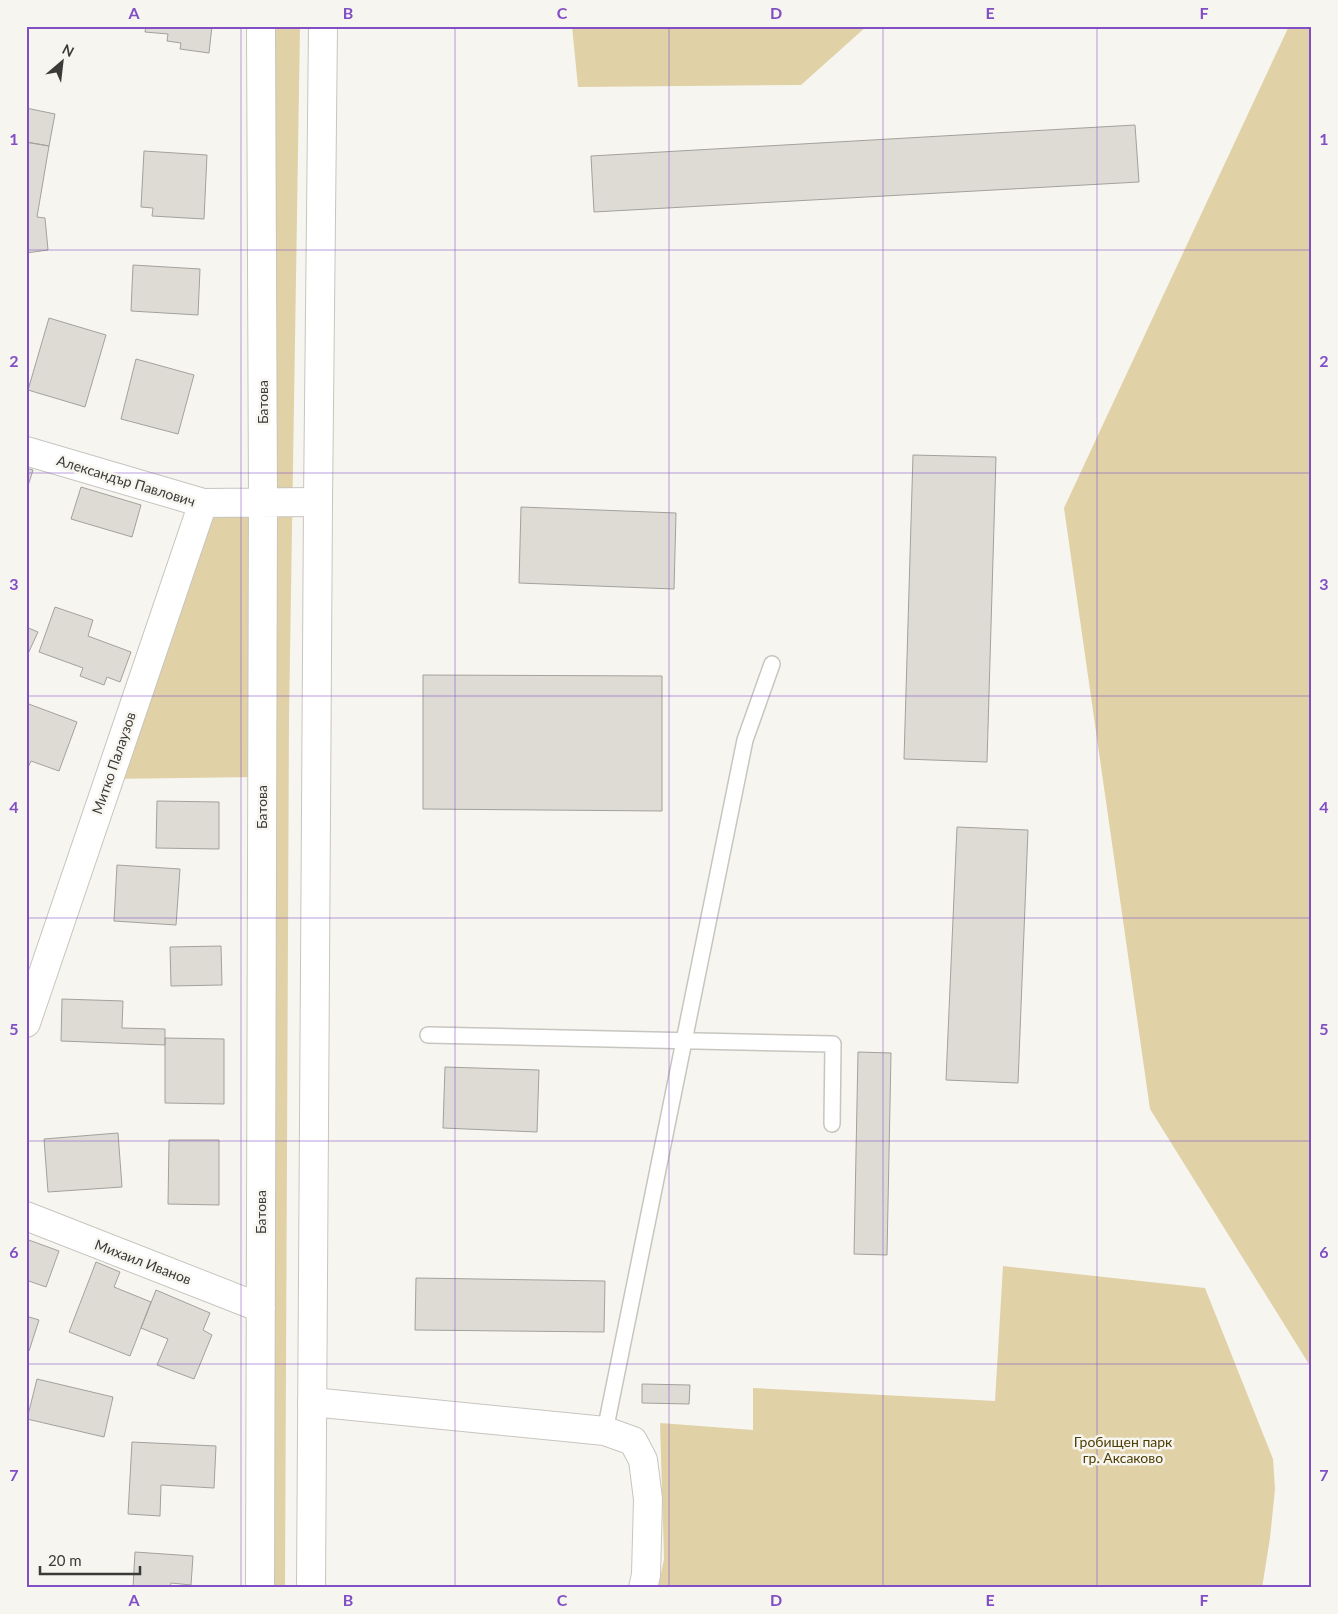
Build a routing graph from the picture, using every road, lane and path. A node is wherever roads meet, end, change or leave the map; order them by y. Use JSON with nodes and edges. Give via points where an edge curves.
{"nodes":[{"id":1,"x":261,"y":26,"type":"edge"},
{"id":2,"x":323,"y":26,"type":"edge"},
{"id":3,"x":26,"y":450,"type":"edge"},
{"id":4,"x":263,"y":502,"type":"junction"},
{"id":5,"x":318,"y":502,"type":"junction"},
{"id":6,"x":203,"y":503,"type":"junction"},
{"id":7,"x":772,"y":664,"type":"dead end"},
{"id":8,"x":26,"y":1023,"type":"edge"},
{"id":9,"x":428,"y":1035,"type":"dead end"},
{"id":10,"x":684,"y":1041,"type":"junction"},
{"id":11,"x":832,"y":1124,"type":"dead end"},
{"id":12,"x":26,"y":1216,"type":"edge"},
{"id":13,"x":261,"y":1308,"type":"junction"},
{"id":14,"x":312,"y":1402,"type":"junction"},
{"id":15,"x":605,"y":1431,"type":"junction"},
{"id":16,"x":260,"y":1588,"type":"edge"},
{"id":17,"x":311,"y":1588,"type":"edge"},
{"id":18,"x":643,"y":1588,"type":"edge"}],
"edges":[{"from":1,"to":4,"type":"street","name":"Батова"},
{"from":2,"to":5,"type":"street"},
{"from":3,"to":6,"type":"street","name":"Александър Павлович"},
{"from":4,"to":5,"type":"street","name":"Александър Павлович"},
{"from":4,"to":6,"type":"street","name":"Александър Павлович"},
{"from":4,"to":13,"type":"street","name":"Батова"},
{"from":5,"to":14,"type":"street"},
{"from":6,"to":8,"type":"street","name":"Митко Палаузов"},
{"from":7,"to":10,"type":"lane","via":[[745,740]]},
{"from":9,"to":10,"type":"lane"},
{"from":10,"to":11,"type":"lane","via":[[833,1044]]},
{"from":10,"to":15,"type":"lane"},
{"from":12,"to":13,"type":"street","name":"Михаил Иванов"},
{"from":13,"to":16,"type":"street","name":"Батова"},
{"from":14,"to":15,"type":"street"},
{"from":14,"to":17,"type":"street"},
{"from":15,"to":18,"type":"street","via":[[632,1441],[643,1460],[648,1498]]}]}
